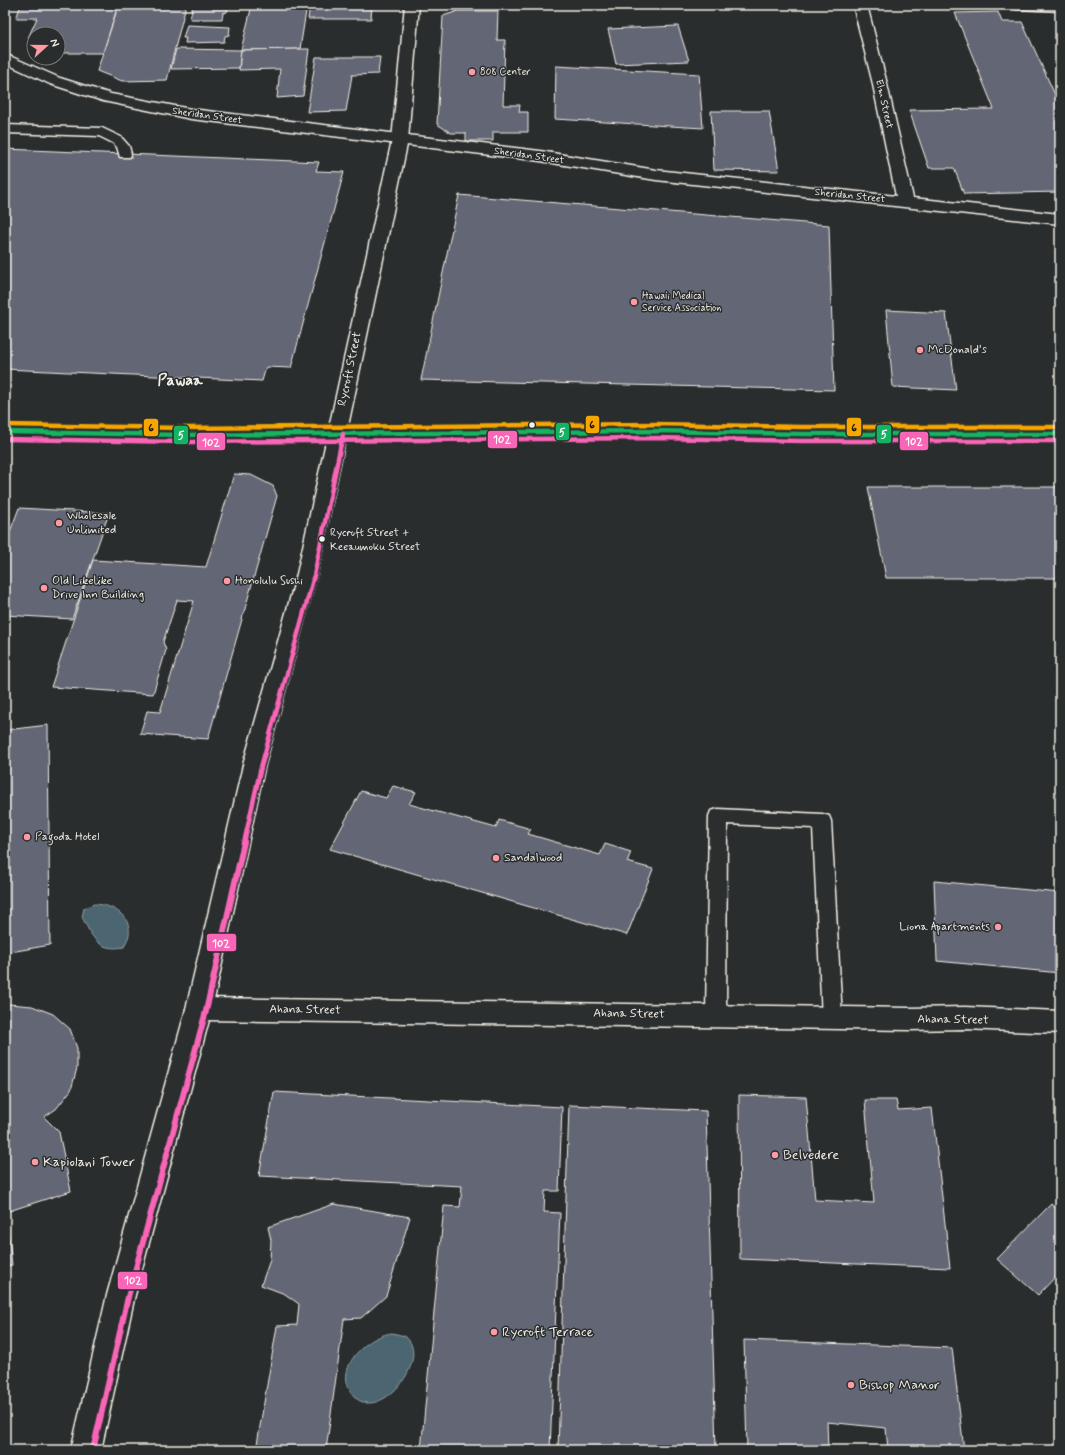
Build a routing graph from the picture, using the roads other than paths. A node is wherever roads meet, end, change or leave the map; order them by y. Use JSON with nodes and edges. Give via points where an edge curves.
{"nodes":[{"id":1,"x":412,"y":5,"type":"edge"},
{"id":2,"x":860,"y":5,"type":"edge"},
{"id":3,"x":1017,"y":5,"type":"edge"},
{"id":4,"x":1057,"y":7,"type":"edge"},
{"id":5,"x":1060,"y":23,"type":"edge"},
{"id":6,"x":5,"y":58,"type":"edge"},
{"id":7,"x":5,"y":129,"type":"edge"},
{"id":8,"x":400,"y":140,"type":"junction"},
{"id":9,"x":125,"y":154,"type":"dead end"},
{"id":10,"x":906,"y":203,"type":"junction"},
{"id":11,"x":1060,"y":219,"type":"edge"},
{"id":12,"x":5,"y":432,"type":"edge"},
{"id":13,"x":336,"y":433,"type":"junction"},
{"id":14,"x":1060,"y":434,"type":"edge"},
{"id":15,"x":199,"y":1009,"type":"junction"},
{"id":16,"x":716,"y":1016,"type":"junction"},
{"id":17,"x":832,"y":1018,"type":"junction"},
{"id":18,"x":1060,"y":1022,"type":"edge"},
{"id":19,"x":86,"y":1450,"type":"edge"}],
"edges":[{"from":1,"to":8,"type":"street","name":"Rycroft Street"},
{"from":2,"to":10,"type":"street","name":"Elm Street"},
{"from":3,"to":4,"type":"street"},
{"from":4,"to":5,"type":"street"},
{"from":6,"to":8,"type":"street","name":"Sheridan Street","via":[[55,81],[108,98],[190,114]]},
{"from":7,"to":9,"type":"lane","via":[[102,132],[117,140],[123,146]]},
{"from":8,"to":10,"type":"street","name":"Sheridan Street","via":[[540,156],[656,175]]},
{"from":8,"to":13,"type":"street","name":"Rycroft Street"},
{"from":10,"to":11,"type":"street","name":"Sheridan Street"},
{"from":12,"to":13,"type":"street","via":[[186,435]]},
{"from":13,"to":14,"type":"street","via":[[655,431]]},
{"from":13,"to":15,"type":"street","name":"Rycroft Street","via":[[307,574],[254,765]]},
{"from":15,"to":16,"type":"street","name":"Ahana Street"},
{"from":15,"to":19,"type":"street","name":"Rycroft Street","via":[[121,1295]]},
{"from":16,"to":17,"type":"street","name":"Ahana Street"},
{"from":16,"to":17,"type":"lane","via":[[718,816],[822,821]]},
{"from":17,"to":18,"type":"street","name":"Ahana Street","via":[[965,1018]]}]}
